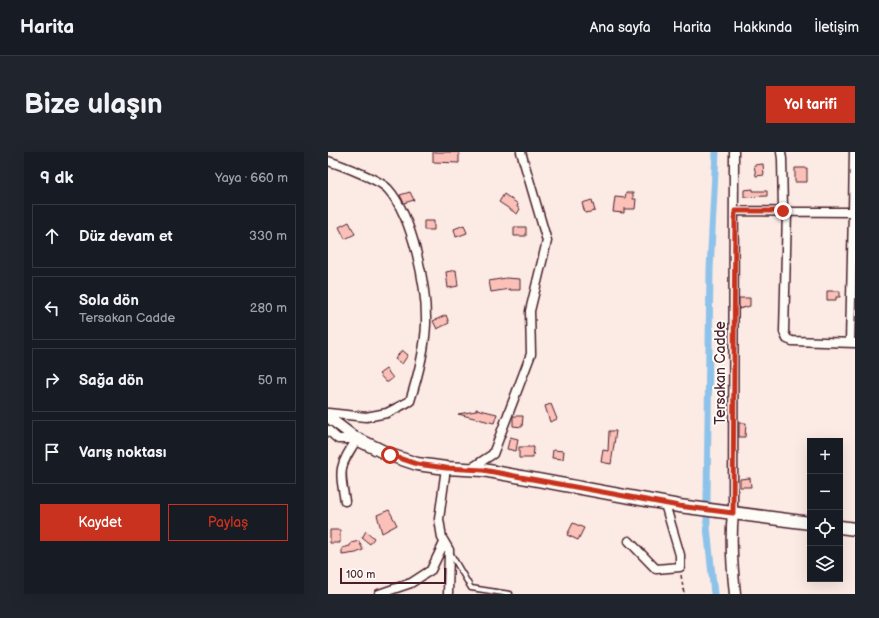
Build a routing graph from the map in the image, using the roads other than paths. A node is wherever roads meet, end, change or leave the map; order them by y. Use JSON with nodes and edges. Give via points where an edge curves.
{"nodes":[{"id":1,"x":521,"y":152,"type":"edge"},
{"id":2,"x":734,"y":152,"type":"edge"},
{"id":3,"x":780,"y":152,"type":"edge"},
{"id":4,"x":854,"y":153,"type":"edge"},
{"id":5,"x":328,"y":161,"type":"edge"},
{"id":6,"x":735,"y":211,"type":"junction"},
{"id":7,"x":785,"y":211,"type":"junction"},
{"id":8,"x":854,"y":212,"type":"edge"},
{"id":9,"x":852,"y":343,"type":"edge"},
{"id":10,"x":328,"y":413,"type":"edge"},
{"id":11,"x":328,"y":417,"type":"edge"},
{"id":12,"x":328,"y":430,"type":"edge"},
{"id":13,"x":357,"y":438,"type":"junction"},
{"id":14,"x":446,"y":468,"type":"junction"},
{"id":15,"x":469,"y":470,"type":"junction"},
{"id":16,"x":345,"y":501,"type":"dead end"},
{"id":17,"x":666,"y":504,"type":"junction"},
{"id":18,"x":733,"y":513,"type":"junction"},
{"id":19,"x":807,"y":523,"type":"edge"},
{"id":20,"x":843,"y":527,"type":"edge"},
{"id":21,"x":855,"y":529,"type":"edge"},
{"id":22,"x":629,"y":541,"type":"dead end"},
{"id":23,"x":446,"y":547,"type":"junction"},
{"id":24,"x":379,"y":594,"type":"edge"},
{"id":25,"x":448,"y":594,"type":"edge"},
{"id":26,"x":510,"y":594,"type":"edge"},
{"id":27,"x":735,"y":594,"type":"edge"}],
"edges":[{"from":1,"to":15,"type":"street","via":[[547,241],[530,311],[531,354],[493,454]]},
{"from":2,"to":6,"type":"street","name":"Tersakan Cadde"},
{"from":3,"to":7,"type":"street"},
{"from":4,"to":8,"type":"street"},
{"from":5,"to":10,"type":"street","via":[[351,169],[387,188],[398,205],[412,238],[422,279],[426,324],[420,371],[410,401],[387,413],[366,417]]},
{"from":6,"to":7,"type":"street"},
{"from":6,"to":18,"type":"street","name":"Tersakan Cadde"},
{"from":7,"to":8,"type":"street"},
{"from":7,"to":9,"type":"street","via":[[784,332],[787,339]]},
{"from":8,"to":9,"type":"street"},
{"from":11,"to":13,"type":"street"},
{"from":12,"to":13,"type":"street","via":[[338,439]]},
{"from":13,"to":14,"type":"main road","via":[[390,455],[417,464]]},
{"from":13,"to":16,"type":"street","via":[[343,460],[340,475]]},
{"from":14,"to":15,"type":"main road"},
{"from":14,"to":23,"type":"street","via":[[439,519]]},
{"from":15,"to":17,"type":"main road","via":[[483,470]]},
{"from":17,"to":18,"type":"main road"},
{"from":17,"to":22,"type":"street","via":[[680,555],[680,567],[656,569]]},
{"from":18,"to":19,"type":"main road"},
{"from":18,"to":27,"type":"street","name":"Tersakan Cadde","via":[[731,558]]},
{"from":20,"to":21,"type":"main road"},
{"from":23,"to":24,"type":"street","via":[[431,570],[411,583]]},
{"from":23,"to":25,"type":"street"},
{"from":23,"to":26,"type":"lane","via":[[471,588]]}]}
